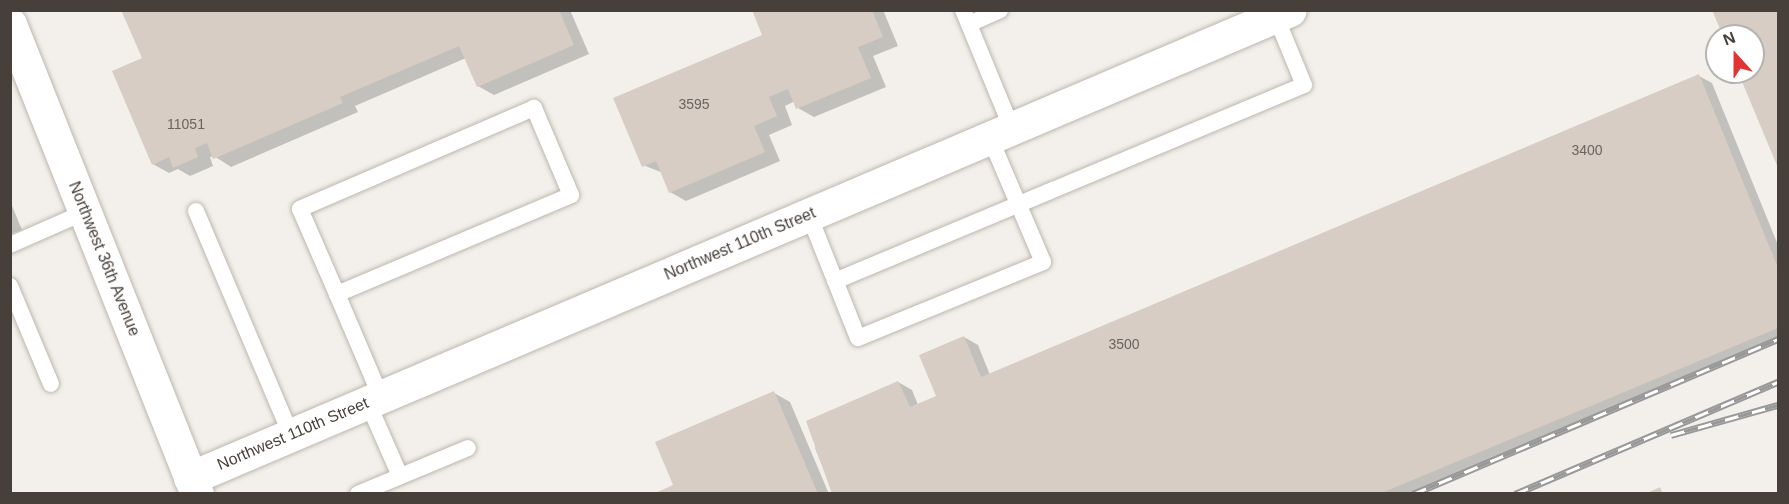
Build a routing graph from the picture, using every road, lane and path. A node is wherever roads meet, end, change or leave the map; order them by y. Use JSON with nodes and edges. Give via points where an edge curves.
{"nodes":[{"id":1,"x":1000,"y":10,"type":"edge"},
{"id":2,"x":1283,"y":14,"type":"edge"},
{"id":3,"x":966,"y":17,"type":"edge"},
{"id":4,"x":10,"y":24,"type":"edge"},
{"id":5,"x":1001,"y":133,"type":"junction"},
{"id":6,"x":1017,"y":204,"type":"junction"},
{"id":7,"x":196,"y":211,"type":"dead end"},
{"id":8,"x":85,"y":212,"type":"junction"},
{"id":9,"x":809,"y":215,"type":"junction"},
{"id":10,"x":10,"y":245,"type":"edge"},
{"id":11,"x":835,"y":281,"type":"junction"},
{"id":12,"x":10,"y":286,"type":"edge"},
{"id":13,"x":337,"y":294,"type":"junction"},
{"id":14,"x":51,"y":384,"type":"dead end"},
{"id":15,"x":375,"y":400,"type":"junction"},
{"id":16,"x":291,"y":435,"type":"junction"},
{"id":17,"x":468,"y":448,"type":"dead end"},
{"id":18,"x":400,"y":476,"type":"junction"},
{"id":19,"x":194,"y":486,"type":"edge"},
{"id":20,"x":378,"y":490,"type":"edge"},
{"id":21,"x":358,"y":494,"type":"edge"}],
"edges":[{"from":1,"to":3,"type":"lane"},
{"from":2,"to":5,"type":"street","name":"Northwest 110th Street"},
{"from":2,"to":6,"type":"lane","via":[[1304,85]]},
{"from":3,"to":5,"type":"lane"},
{"from":4,"to":8,"type":"street","name":"Northwest 36th Avenue"},
{"from":5,"to":6,"type":"lane"},
{"from":5,"to":9,"type":"street","name":"Northwest 110th Street"},
{"from":6,"to":11,"type":"lane"},
{"from":6,"to":11,"type":"lane","via":[[1043,262],[858,338]]},
{"from":7,"to":16,"type":"lane"},
{"from":8,"to":10,"type":"lane"},
{"from":8,"to":19,"type":"street","name":"Northwest 36th Avenue"},
{"from":9,"to":11,"type":"lane"},
{"from":9,"to":15,"type":"street","name":"Northwest 110th Street"},
{"from":12,"to":14,"type":"lane"},
{"from":13,"to":13,"type":"lane","via":[[300,208],[534,108],[571,195]]},
{"from":13,"to":15,"type":"lane"},
{"from":15,"to":16,"type":"street","name":"Northwest 110th Street"},
{"from":15,"to":18,"type":"lane"},
{"from":16,"to":19,"type":"street","name":"Northwest 110th Street"},
{"from":17,"to":18,"type":"lane"},
{"from":18,"to":20,"type":"lane"},
{"from":20,"to":21,"type":"lane"}]}
